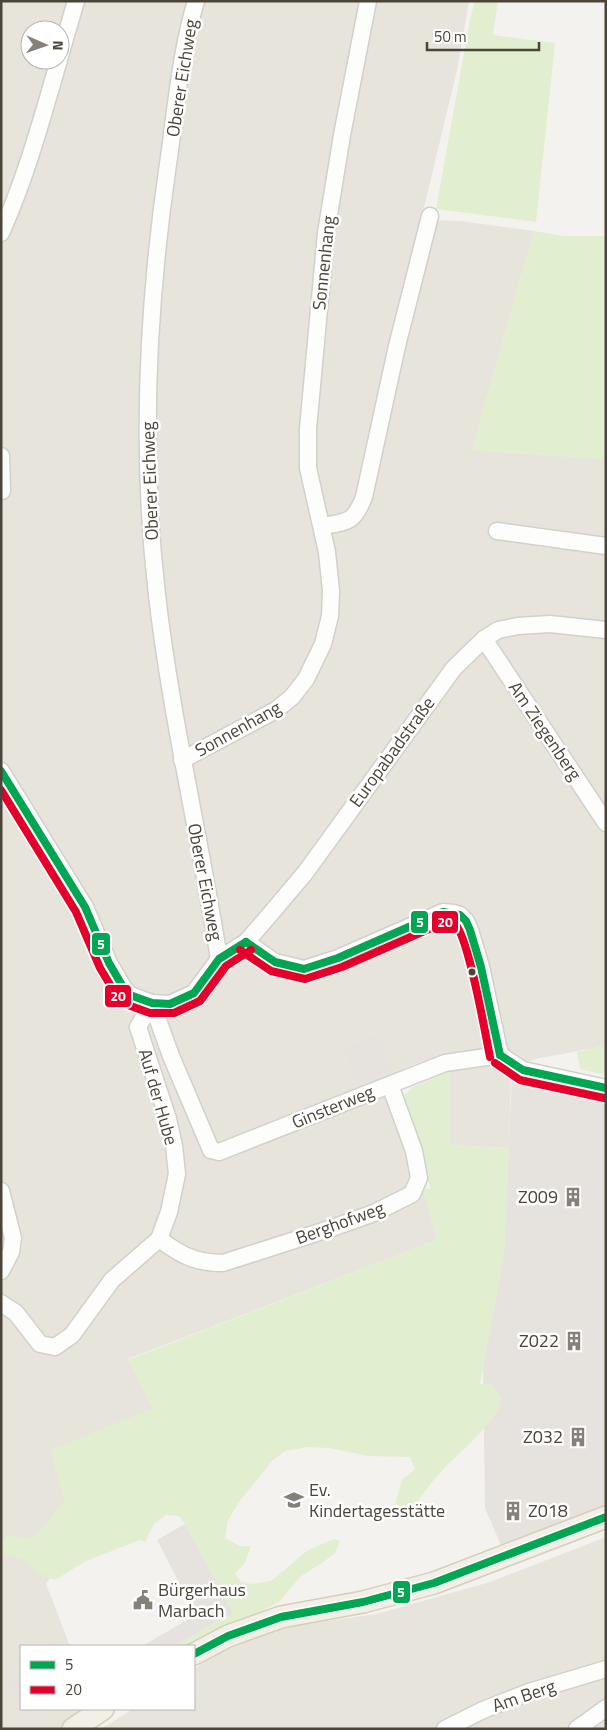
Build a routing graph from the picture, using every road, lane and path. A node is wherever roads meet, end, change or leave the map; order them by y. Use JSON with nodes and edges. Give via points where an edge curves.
{"nodes":[{"id":1,"x":76,"y":1,"type":"edge"},
{"id":2,"x":196,"y":1,"type":"edge"},
{"id":3,"x":368,"y":1,"type":"edge"},
{"id":4,"x":70,"y":22,"type":"edge"},
{"id":5,"x":56,"y":70,"type":"edge"},
{"id":6,"x":430,"y":216,"type":"dead end"},
{"id":7,"x":1,"y":233,"type":"edge"},
{"id":8,"x":1,"y":456,"type":"edge"},
{"id":9,"x":2,"y":491,"type":"edge"},
{"id":10,"x":322,"y":526,"type":"junction"},
{"id":11,"x":497,"y":531,"type":"dead end"},
{"id":12,"x":606,"y":546,"type":"edge"},
{"id":13,"x":606,"y":630,"type":"edge"},
{"id":14,"x":484,"y":639,"type":"junction"},
{"id":15,"x":182,"y":760,"type":"junction"},
{"id":16,"x":1,"y":771,"type":"edge"},
{"id":17,"x":606,"y":823,"type":"edge"},
{"id":18,"x":246,"y":942,"type":"junction"},
{"id":19,"x":219,"y":959,"type":"junction"},
{"id":20,"x":152,"y":1004,"type":"junction"},
{"id":21,"x":500,"y":1055,"type":"junction"},
{"id":22,"x":390,"y":1085,"type":"junction"},
{"id":23,"x":606,"y":1088,"type":"edge"},
{"id":24,"x":1,"y":1191,"type":"edge"},
{"id":25,"x":159,"y":1239,"type":"junction"},
{"id":26,"x":1,"y":1271,"type":"edge"},
{"id":27,"x":1,"y":1303,"type":"edge"},
{"id":28,"x":606,"y":1517,"type":"edge"},
{"id":29,"x":195,"y":1653,"type":"edge"},
{"id":30,"x":606,"y":1669,"type":"edge"},
{"id":31,"x":606,"y":1708,"type":"edge"},
{"id":32,"x":102,"y":1710,"type":"edge"},
{"id":33,"x":73,"y":1729,"type":"edge"},
{"id":34,"x":445,"y":1729,"type":"edge"},
{"id":35,"x":577,"y":1729,"type":"edge"}],
"edges":[{"from":1,"to":4,"type":"street"},
{"from":2,"to":15,"type":"street","name":"Oberer Eichweg","via":[[178,84],[160,221],[150,315],[148,380],[152,540],[164,650]]},
{"from":3,"to":10,"type":"street","name":"Sonnenhang","via":[[326,233],[308,428],[308,468]]},
{"from":5,"to":7,"type":"street","via":[[33,147]]},
{"from":6,"to":10,"type":"street","via":[[397,346],[364,498],[354,517]]},
{"from":8,"to":9,"type":"street"},
{"from":10,"to":15,"type":"street","name":"Sonnenhang","via":[[331,591],[330,616],[323,644],[306,679],[273,713]]},
{"from":11,"to":12,"type":"street"},
{"from":13,"to":14,"type":"street","name":"Europabadstraße","via":[[550,624],[518,626],[498,630]]},
{"from":14,"to":17,"type":"street","name":"Am Ziegenberg"},
{"from":14,"to":18,"type":"street","name":"Europabadstraße","via":[[454,668],[304,872]]},
{"from":15,"to":19,"type":"street","name":"Oberer Eichweg"},
{"from":16,"to":20,"type":"street","via":[[85,907],[109,963],[123,986],[130,995]]},
{"from":18,"to":19,"type":"street","name":"Europabadstraße"},
{"from":18,"to":21,"type":"street","via":[[275,962],[304,969],[338,958],[443,912],[460,916],[466,921],[474,942]]},
{"from":19,"to":20,"type":"street","via":[[194,993],[170,1004]]},
{"from":20,"to":22,"type":"street","name":"Ginsterweg","via":[[211,1150],[225,1150]]},
{"from":20,"to":25,"type":"street","name":"Auf der Hube","via":[[138,1027],[168,1120],[176,1174],[169,1212]]},
{"from":21,"to":22,"type":"street","name":"Ginsterweg","via":[[445,1063]]},
{"from":21,"to":23,"type":"street","via":[[523,1070]]},
{"from":22,"to":25,"type":"street","name":"Berghofweg","via":[[414,1151],[419,1178],[412,1194],[329,1230],[223,1263],[205,1263],[180,1254]]},
{"from":24,"to":26,"type":"street","via":[[13,1238],[11,1252]]},
{"from":25,"to":27,"type":"street","name":"Auf der Hube","via":[[112,1280],[72,1335],[54,1347],[40,1344],[16,1313]]},
{"from":28,"to":29,"type":"main road","via":[[434,1584],[363,1602],[280,1617],[228,1636]]},
{"from":30,"to":34,"type":"street","name":"Am Berg","via":[[529,1692]]},
{"from":31,"to":35,"type":"street"},
{"from":32,"to":33,"type":"main road"}]}
